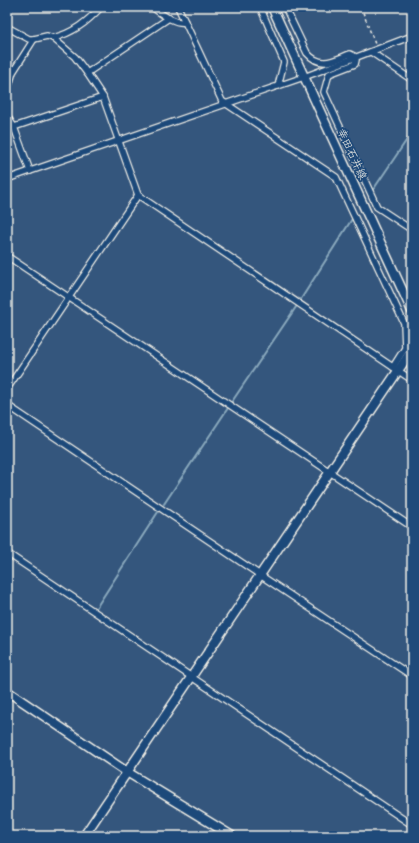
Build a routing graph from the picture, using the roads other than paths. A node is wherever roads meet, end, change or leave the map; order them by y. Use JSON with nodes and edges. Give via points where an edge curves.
{"nodes":[{"id":1,"x":101,"y":7,"type":"edge"},
{"id":2,"x":152,"y":7,"type":"edge"},
{"id":3,"x":178,"y":7,"type":"edge"},
{"id":4,"x":260,"y":7,"type":"edge"},
{"id":5,"x":272,"y":7,"type":"edge"},
{"id":6,"x":285,"y":7,"type":"edge"},
{"id":7,"x":169,"y":18,"type":"junction"},
{"id":8,"x":185,"y":22,"type":"junction"},
{"id":9,"x":7,"y":27,"type":"edge"},
{"id":10,"x":412,"y":36,"type":"edge"},
{"id":11,"x":53,"y":38,"type":"junction"},
{"id":12,"x":34,"y":39,"type":"junction"},
{"id":13,"x":371,"y":52,"type":"junction"},
{"id":14,"x":356,"y":58,"type":"junction"},
{"id":15,"x":88,"y":73,"type":"junction"},
{"id":16,"x":304,"y":77,"type":"junction"},
{"id":17,"x":412,"y":80,"type":"edge"},
{"id":18,"x":278,"y":86,"type":"junction"},
{"id":19,"x":7,"y":92,"type":"edge"},
{"id":20,"x":103,"y":97,"type":"junction"},
{"id":21,"x":227,"y":104,"type":"junction"},
{"id":22,"x":7,"y":116,"type":"edge"},
{"id":23,"x":14,"y":127,"type":"junction"},
{"id":24,"x":119,"y":141,"type":"junction"},
{"id":25,"x":30,"y":171,"type":"junction"},
{"id":26,"x":7,"y":179,"type":"edge"},
{"id":27,"x":138,"y":195,"type":"junction"},
{"id":28,"x":412,"y":230,"type":"edge"},
{"id":29,"x":7,"y":256,"type":"edge"},
{"id":30,"x":69,"y":297,"type":"junction"},
{"id":31,"x":412,"y":311,"type":"edge"},
{"id":32,"x":412,"y":350,"type":"edge"},
{"id":33,"x":395,"y":369,"type":"junction"},
{"id":34,"x":412,"y":380,"type":"edge"},
{"id":35,"x":7,"y":389,"type":"edge"},
{"id":36,"x":7,"y":405,"type":"edge"},
{"id":37,"x":329,"y":472,"type":"junction"},
{"id":38,"x":412,"y":527,"type":"edge"},
{"id":39,"x":7,"y":553,"type":"edge"},
{"id":40,"x":260,"y":575,"type":"junction"},
{"id":41,"x":412,"y":676,"type":"edge"},
{"id":42,"x":191,"y":678,"type":"junction"},
{"id":43,"x":7,"y":691,"type":"edge"},
{"id":44,"x":127,"y":772,"type":"junction"},
{"id":45,"x":412,"y":825,"type":"edge"},
{"id":46,"x":84,"y":836,"type":"edge"},
{"id":47,"x":232,"y":836,"type":"edge"}],
"edges":[{"from":1,"to":11,"type":"street","via":[[79,27]]},
{"from":2,"to":7,"type":"street"},
{"from":3,"to":8,"type":"street"},
{"from":4,"to":18,"type":"street","via":[[284,62]]},
{"from":5,"to":16,"type":"street","name":"幸田石井線"},
{"from":6,"to":14,"type":"street","via":[[307,53],[312,58],[325,62],[350,54]]},
{"from":7,"to":8,"type":"street"},
{"from":7,"to":15,"type":"street"},
{"from":8,"to":21,"type":"street","via":[[222,101]]},
{"from":9,"to":12,"type":"street","via":[[29,39]]},
{"from":10,"to":13,"type":"street"},
{"from":11,"to":12,"type":"street","via":[[47,36]]},
{"from":11,"to":15,"type":"street"},
{"from":12,"to":19,"type":"street","via":[[13,72]]},
{"from":13,"to":14,"type":"street"},
{"from":13,"to":17,"type":"street"},
{"from":14,"to":16,"type":"street"},
{"from":14,"to":28,"type":"street","via":[[355,64],[329,74],[324,92],[377,207]]},
{"from":15,"to":20,"type":"street"},
{"from":16,"to":18,"type":"street"},
{"from":16,"to":31,"type":"street","name":"幸田石井線"},
{"from":18,"to":21,"type":"street"},
{"from":20,"to":23,"type":"street"},
{"from":20,"to":24,"type":"street"},
{"from":21,"to":24,"type":"street"},
{"from":21,"to":33,"type":"street","via":[[336,178],[404,323],[405,348]]},
{"from":22,"to":23,"type":"street"},
{"from":23,"to":25,"type":"street"},
{"from":24,"to":25,"type":"street"},
{"from":24,"to":27,"type":"street"},
{"from":25,"to":26,"type":"street"},
{"from":27,"to":30,"type":"street"},
{"from":27,"to":33,"type":"street"},
{"from":29,"to":30,"type":"street"},
{"from":30,"to":35,"type":"street"},
{"from":30,"to":37,"type":"street"},
{"from":32,"to":33,"type":"street"},
{"from":33,"to":34,"type":"street"},
{"from":33,"to":37,"type":"street"},
{"from":36,"to":40,"type":"street"},
{"from":37,"to":38,"type":"street"},
{"from":37,"to":40,"type":"street"},
{"from":39,"to":42,"type":"street"},
{"from":40,"to":41,"type":"street"},
{"from":40,"to":42,"type":"street"},
{"from":42,"to":44,"type":"street"},
{"from":42,"to":45,"type":"street"},
{"from":43,"to":44,"type":"street"},
{"from":44,"to":46,"type":"street"},
{"from":44,"to":47,"type":"street"}]}
